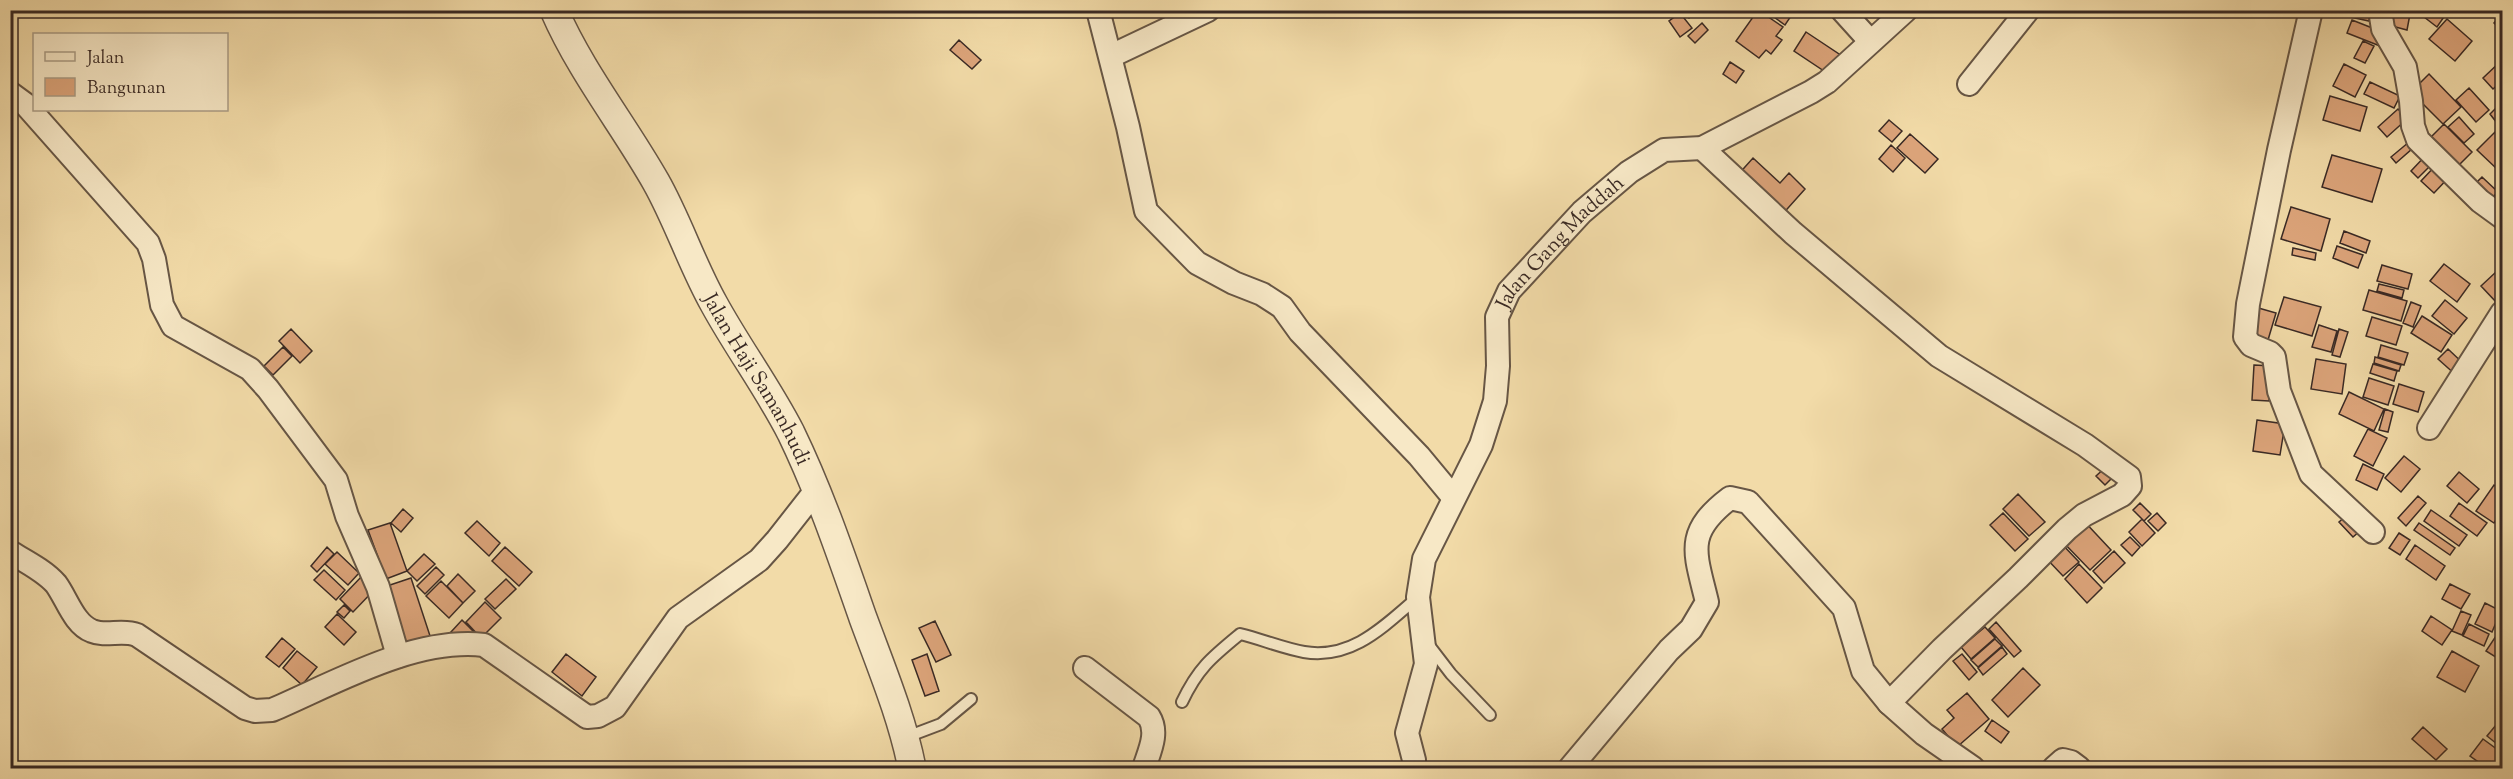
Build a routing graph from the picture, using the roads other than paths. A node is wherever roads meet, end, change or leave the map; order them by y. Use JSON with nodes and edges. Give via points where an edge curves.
{"nodes":[{"id":1,"x":554,"y":10,"type":"edge"},
{"id":2,"x":1098,"y":10,"type":"edge"},
{"id":3,"x":1208,"y":10,"type":"edge"},
{"id":4,"x":1842,"y":10,"type":"edge"},
{"id":5,"x":1906,"y":10,"type":"edge"},
{"id":6,"x":2028,"y":10,"type":"edge"},
{"id":7,"x":2310,"y":10,"type":"edge"},
{"id":8,"x":2380,"y":10,"type":"edge"},
{"id":9,"x":1870,"y":41,"type":"junction"},
{"id":10,"x":1111,"y":56,"type":"junction"},
{"id":11,"x":1969,"y":84,"type":"dead end"},
{"id":12,"x":10,"y":93,"type":"edge"},
{"id":13,"x":1702,"y":148,"type":"junction"},
{"id":14,"x":2502,"y":217,"type":"edge"},
{"id":15,"x":2502,"y":313,"type":"edge"},
{"id":16,"x":2429,"y":428,"type":"dead end"},
{"id":17,"x":817,"y":489,"type":"junction"},
{"id":18,"x":1453,"y":497,"type":"junction"},
{"id":19,"x":2373,"y":532,"type":"dead end"},
{"id":20,"x":10,"y":552,"type":"edge"},
{"id":21,"x":1418,"y":597,"type":"junction"},
{"id":22,"x":1424,"y":639,"type":"junction"},
{"id":23,"x":398,"y":656,"type":"junction"},
{"id":24,"x":1085,"y":668,"type":"dead end"},
{"id":25,"x":971,"y":699,"type":"dead end"},
{"id":26,"x":1182,"y":702,"type":"dead end"},
{"id":27,"x":1889,"y":702,"type":"junction"},
{"id":28,"x":1490,"y":715,"type":"dead end"},
{"id":29,"x":904,"y":738,"type":"junction"},
{"id":30,"x":912,"y":768,"type":"edge"},
{"id":31,"x":1144,"y":768,"type":"edge"},
{"id":32,"x":1414,"y":768,"type":"edge"},
{"id":33,"x":1570,"y":768,"type":"edge"},
{"id":34,"x":1973,"y":768,"type":"edge"},
{"id":35,"x":2054,"y":768,"type":"edge"},
{"id":36,"x":2079,"y":768,"type":"edge"}],
"edges":[{"from":1,"to":17,"type":"street","name":"Jalan Haji Samanhudi","via":[[602,97],[657,182],[714,305],[761,377]]},
{"from":2,"to":10,"type":"street"},
{"from":3,"to":10,"type":"street"},
{"from":4,"to":9,"type":"street"},
{"from":5,"to":9,"type":"street","name":"Jalan Gang Maddah"},
{"from":6,"to":11,"type":"street"},
{"from":7,"to":19,"type":"street","via":[[2248,304],[2246,336],[2251,345],[2274,357],[2279,391],[2311,474]]},
{"from":8,"to":14,"type":"street","via":[[2383,30],[2405,67],[2418,140],[2480,201]]},
{"from":9,"to":13,"type":"street","name":"Jalan Gang Maddah","via":[[1827,82]]},
{"from":10,"to":18,"type":"street","via":[[1146,211],[1197,263],[1282,307],[1300,332]]},
{"from":12,"to":23,"type":"street","via":[[25,104],[148,243],[162,305],[173,326],[250,369],[336,480],[378,587]]},
{"from":13,"to":18,"type":"street","name":"Jalan Gang Maddah","via":[[1664,150],[1629,172],[1582,212],[1509,291],[1497,317],[1495,401],[1481,445]]},
{"from":13,"to":27,"type":"street","via":[[1793,233],[1939,356],[2085,445],[2129,477],[2130,486],[2122,495],[2067,529]]},
{"from":15,"to":16,"type":"street"},
{"from":17,"to":23,"type":"street","via":[[759,560],[678,618],[615,707],[598,716],[587,717],[484,645],[456,645]]},
{"from":17,"to":29,"type":"street","name":"Jalan Haji Samanhudi"},
{"from":18,"to":21,"type":"street","name":"Jalan Gang Maddah","via":[[1424,559]]},
{"from":20,"to":23,"type":"street","via":[[55,582],[89,630],[137,635],[255,711],[272,710]]},
{"from":21,"to":22,"type":"street","name":"Jalan Gang Maddah"},
{"from":21,"to":26,"type":"lane","via":[[1362,641],[1337,652],[1304,652],[1240,634],[1207,661]]},
{"from":22,"to":28,"type":"lane"},
{"from":22,"to":32,"type":"street","name":"Jalan Gang Maddah","via":[[1426,664],[1407,733]]},
{"from":24,"to":31,"type":"street","via":[[1154,725]]},
{"from":25,"to":29,"type":"lane","via":[[941,724]]},
{"from":27,"to":33,"type":"street","via":[[1863,671],[1844,608],[1748,502],[1730,498],[1712,512],[1698,533],[1695,553],[1707,602],[1692,629],[1669,650]]},
{"from":27,"to":34,"type":"street","via":[[1924,734]]},
{"from":29,"to":30,"type":"street","name":"Jalan Haji Samanhudi"},
{"from":35,"to":36,"type":"street","via":[[2063,760]]}]}
